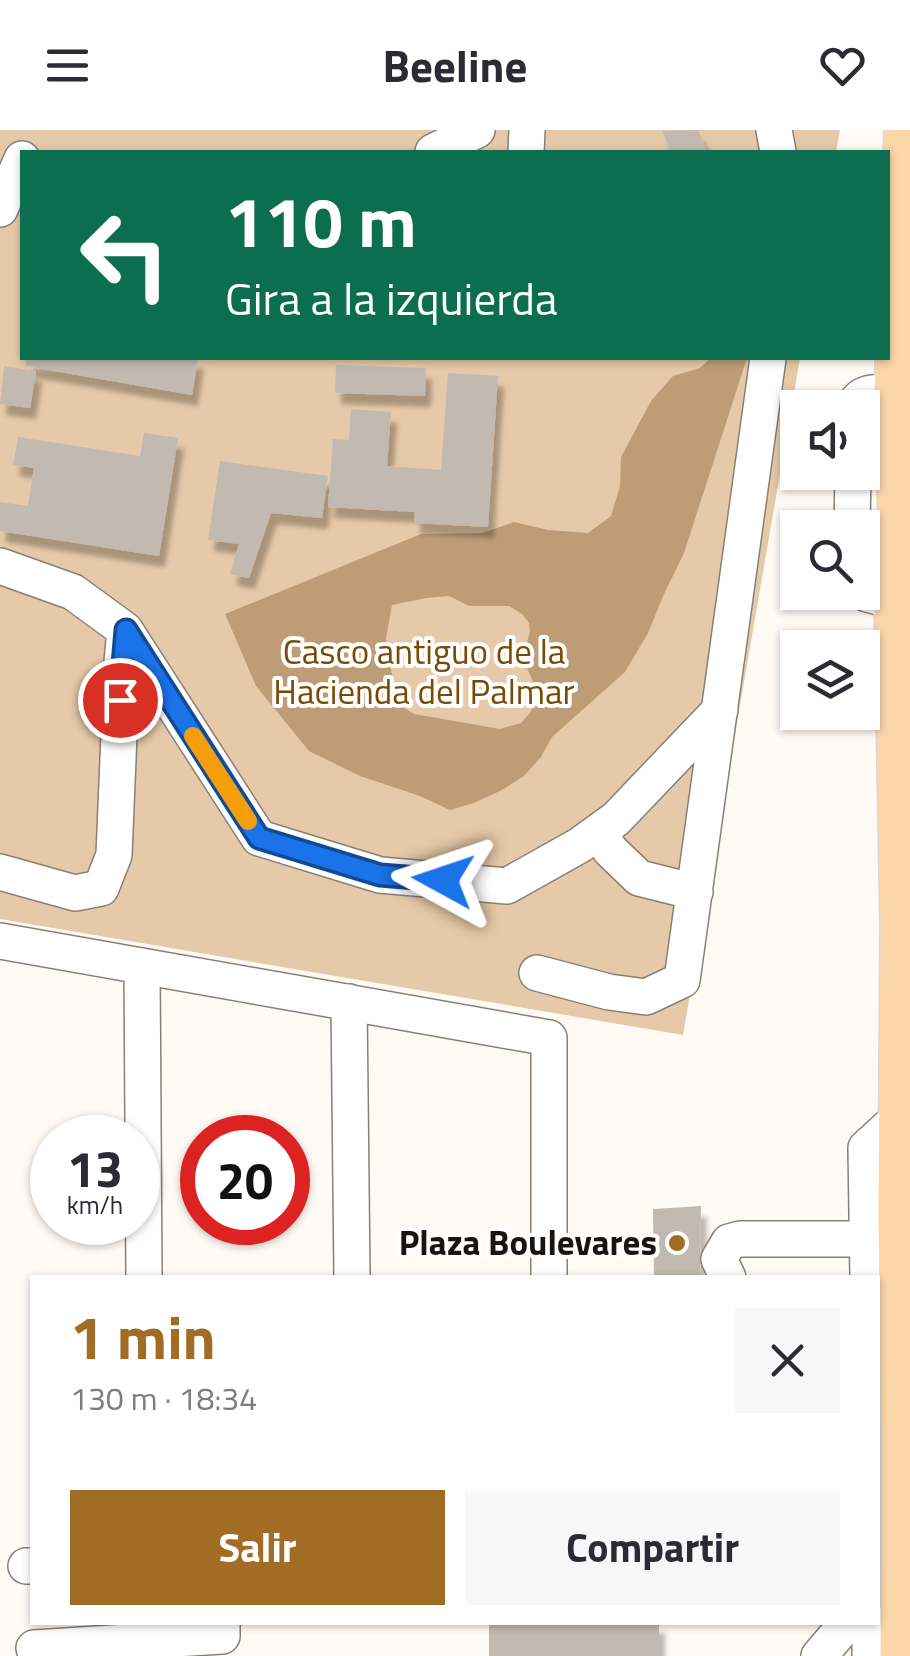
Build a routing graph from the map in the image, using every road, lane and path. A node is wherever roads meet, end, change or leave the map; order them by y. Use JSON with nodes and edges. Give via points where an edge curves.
{"nodes":[{"id":1,"x":477,"y":130,"type":"edge"},
{"id":2,"x":907,"y":130,"type":"edge"},
{"id":3,"x":437,"y":150,"type":"edge"},
{"id":4,"x":20,"y":164,"type":"edge"},
{"id":5,"x":0,"y":209,"type":"edge"},
{"id":6,"x":768,"y":360,"type":"edge"},
{"id":7,"x":904,"y":396,"type":"edge"},
{"id":8,"x":0,"y":566,"type":"edge"},
{"id":9,"x":880,"y":596,"type":"edge"},
{"id":10,"x":126,"y":630,"type":"junction"},
{"id":11,"x":720,"y":710,"type":"junction"},
{"id":12,"x":600,"y":832,"type":"junction"},
{"id":13,"x":0,"y":872,"type":"edge"},
{"id":14,"x":695,"y":892,"type":"junction"},
{"id":15,"x":0,"y":941,"type":"edge"},
{"id":16,"x":142,"y":966,"type":"junction"},
{"id":17,"x":537,"y":973,"type":"dead end"},
{"id":18,"x":349,"y":1002,"type":"junction"},
{"id":19,"x":906,"y":1125,"type":"edge"},
{"id":20,"x":893,"y":1219,"type":"edge"},
{"id":21,"x":144,"y":1275,"type":"edge"},
{"id":22,"x":352,"y":1275,"type":"edge"},
{"id":23,"x":550,"y":1275,"type":"edge"},
{"id":24,"x":727,"y":1275,"type":"edge"},
{"id":25,"x":869,"y":1275,"type":"edge"},
{"id":26,"x":891,"y":1471,"type":"edge"},
{"id":27,"x":222,"y":1625,"type":"edge"},
{"id":28,"x":845,"y":1625,"type":"edge"},
{"id":29,"x":870,"y":1625,"type":"edge"},
{"id":30,"x":34,"y":1648,"type":"dead end"},
{"id":31,"x":818,"y":1656,"type":"edge"},
{"id":32,"x":870,"y":1656,"type":"edge"},
{"id":33,"x":903,"y":1656,"type":"edge"}],
"edges":[{"from":1,"to":3,"type":"street"},
{"from":2,"to":7,"type":"main road"},
{"from":4,"to":5,"type":"street"},
{"from":6,"to":11,"type":"street"},
{"from":7,"to":9,"type":"main road","via":[[900,520]]},
{"from":8,"to":10,"type":"street","via":[[73,592]]},
{"from":9,"to":19,"type":"main road","via":[[903,926]]},
{"from":10,"to":12,"type":"street","via":[[259,838],[380,875],[506,886]]},
{"from":10,"to":13,"type":"street","via":[[114,855],[101,888],[75,893]]},
{"from":11,"to":12,"type":"street"},
{"from":11,"to":14,"type":"street"},
{"from":12,"to":14,"type":"street","via":[[639,878]]},
{"from":14,"to":17,"type":"street","via":[[682,980],[646,998]]},
{"from":15,"to":16,"type":"street"},
{"from":16,"to":18,"type":"street"},
{"from":16,"to":21,"type":"street"},
{"from":18,"to":22,"type":"street"},
{"from":18,"to":23,"type":"street","via":[[549,1038]]},
{"from":19,"to":20,"type":"main road"},
{"from":20,"to":24,"type":"street","via":[[729,1242],[719,1259]]},
{"from":20,"to":25,"type":"street"},
{"from":20,"to":26,"type":"main road"},
{"from":26,"to":33,"type":"main road"},
{"from":27,"to":30,"type":"street","via":[[222,1636]]},
{"from":28,"to":31,"type":"street"},
{"from":29,"to":32,"type":"street"}]}
